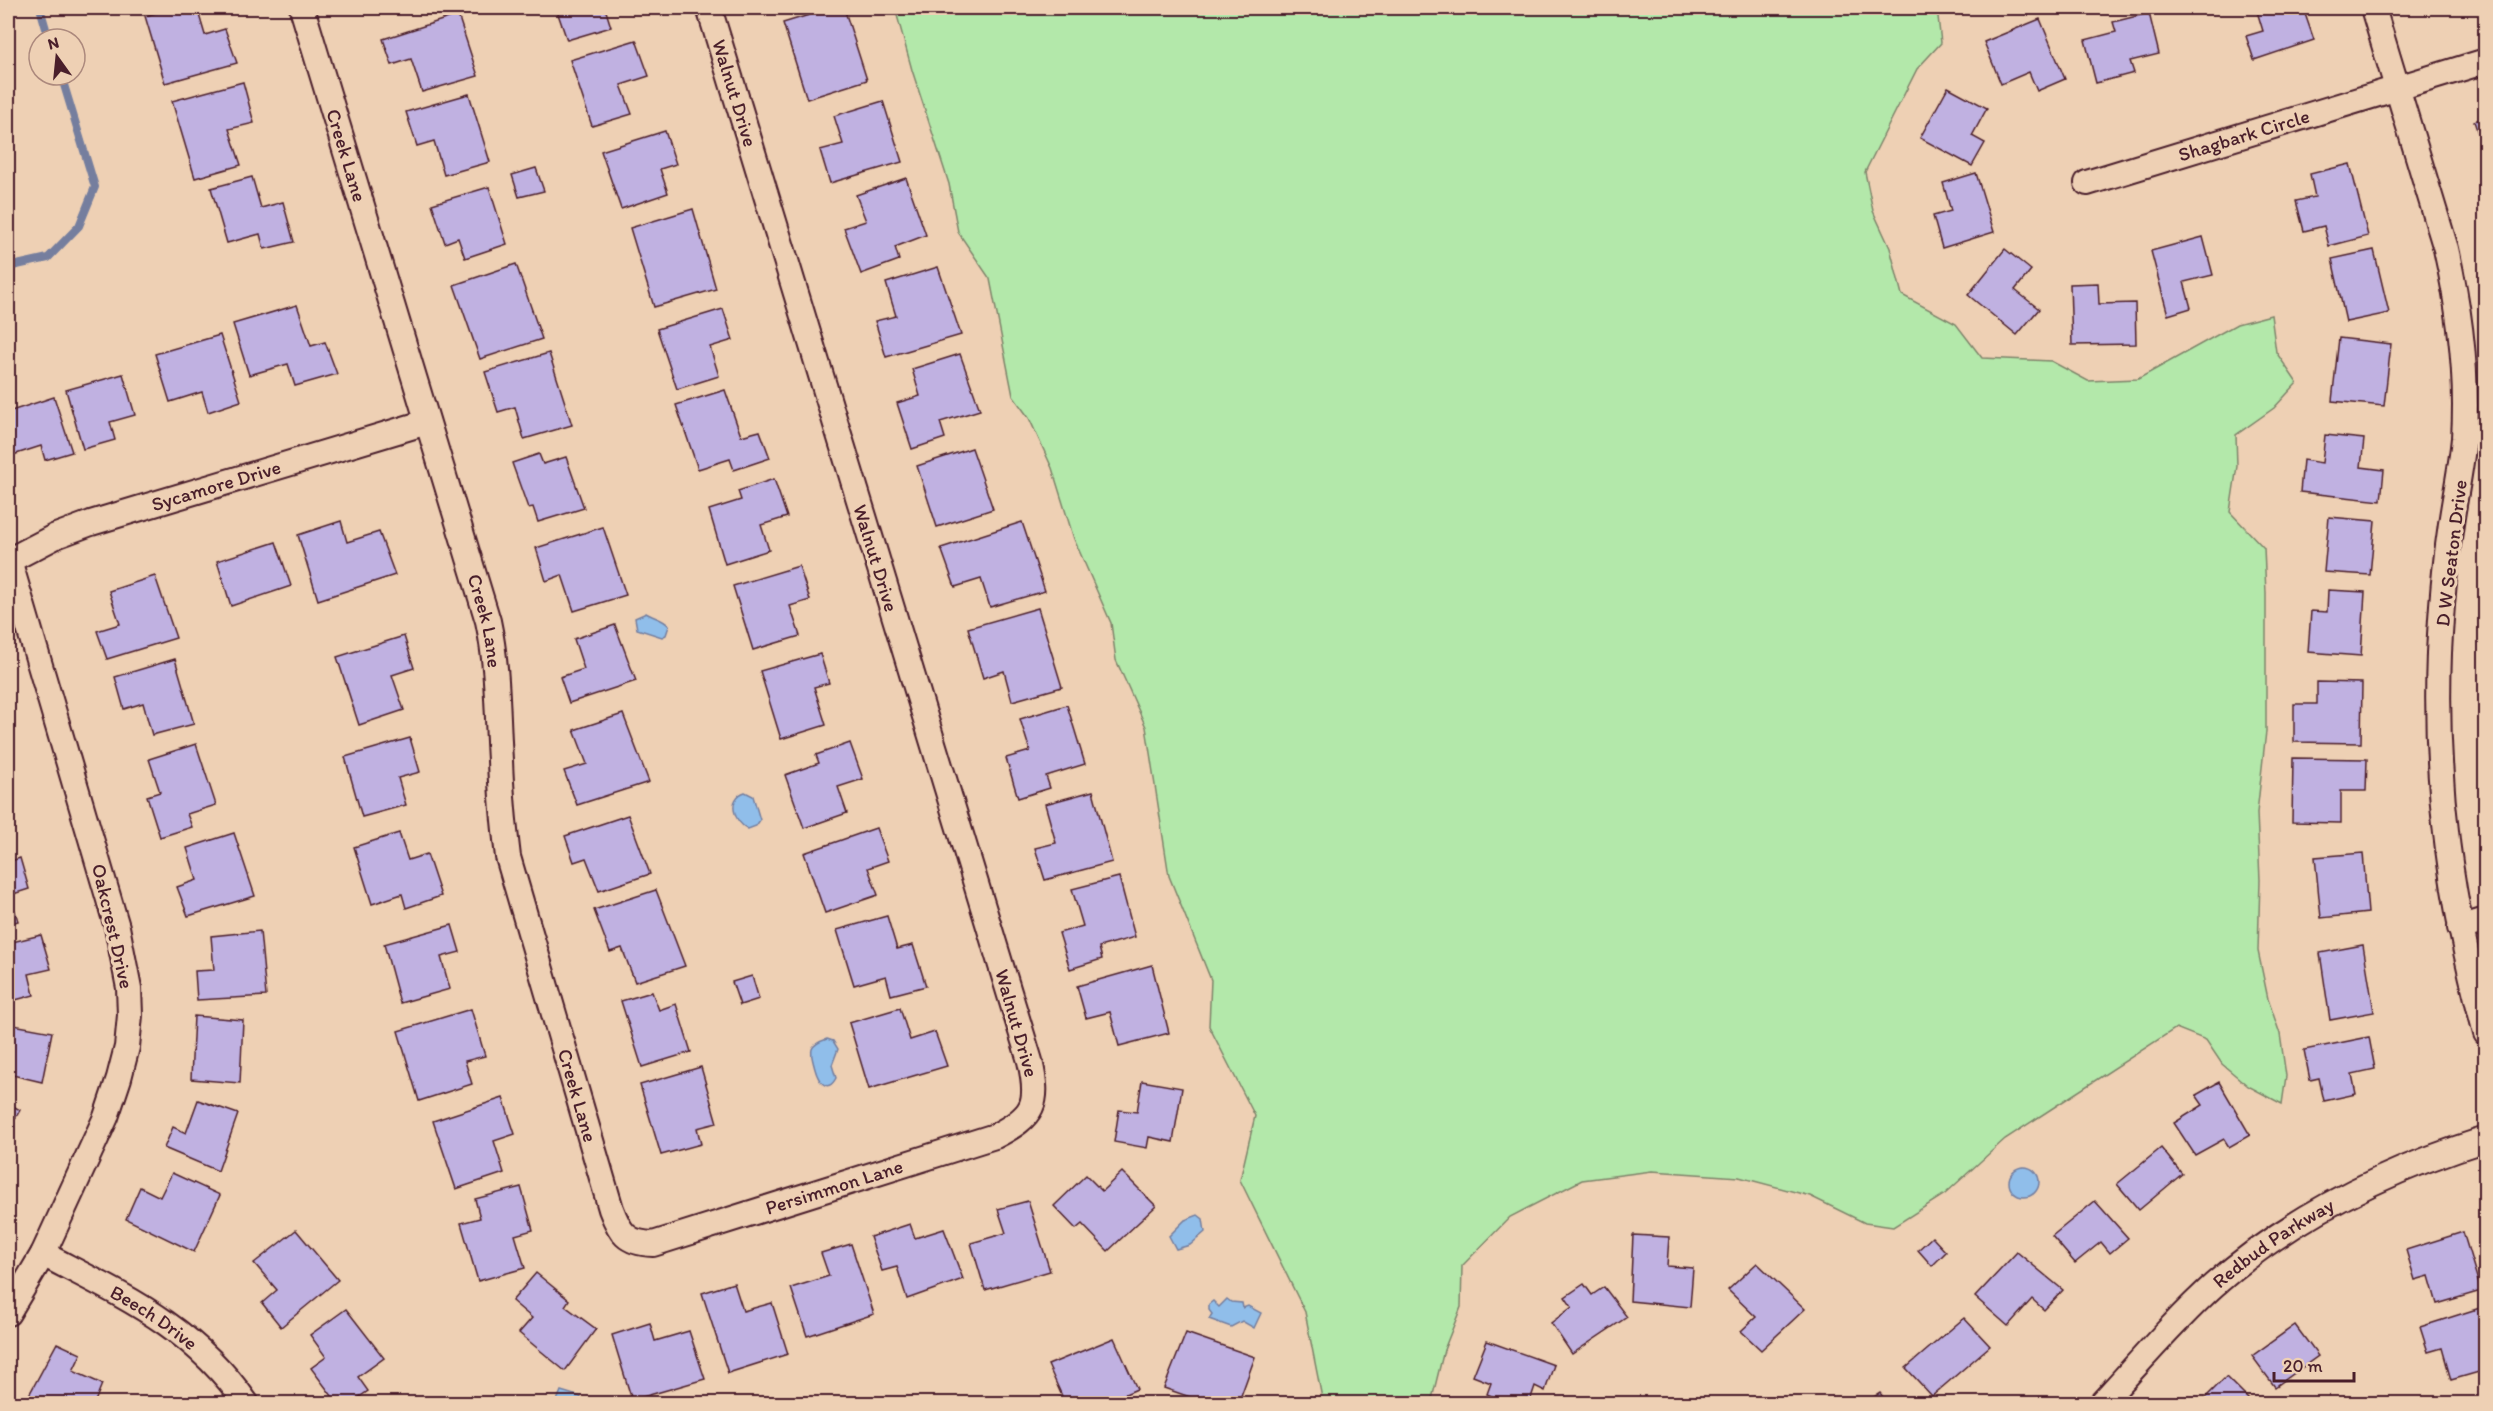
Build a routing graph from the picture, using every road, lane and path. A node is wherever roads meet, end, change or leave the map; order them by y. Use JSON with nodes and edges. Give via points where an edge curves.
{"nodes":[{"id":1,"x":302,"y":8,"type":"edge"},
{"id":2,"x":708,"y":8,"type":"edge"},
{"id":3,"x":2373,"y":8,"type":"edge"},
{"id":4,"x":2486,"y":61,"type":"edge"},
{"id":5,"x":2397,"y":86,"type":"junction"},
{"id":6,"x":2087,"y":183,"type":"dead end"},
{"id":7,"x":428,"y":422,"type":"junction"},
{"id":8,"x":8,"y":560,"type":"edge"},
{"id":9,"x":2486,"y":920,"type":"edge"},
{"id":10,"x":2460,"y":928,"type":"junction"},
{"id":11,"x":2486,"y":1033,"type":"edge"},
{"id":12,"x":1032,"y":1109,"type":"joint"},
{"id":13,"x":2486,"y":1139,"type":"edge"},
{"id":14,"x":629,"y":1240,"type":"joint"},
{"id":15,"x":42,"y":1254,"type":"junction"},
{"id":16,"x":8,"y":1313,"type":"edge"},
{"id":17,"x":247,"y":1404,"type":"edge"},
{"id":18,"x":2101,"y":1404,"type":"edge"}],
"edges":[{"from":1,"to":7,"type":"street","name":"Creek Lane"},
{"from":2,"to":12,"type":"street","name":"Walnut Drive","via":[[1030,1061],[1036,1086]]},
{"from":3,"to":5,"type":"street","name":"D W Seaton Drive"},
{"from":4,"to":5,"type":"street","name":"Shagbark Circle"},
{"from":5,"to":6,"type":"street","name":"Shagbark Circle"},
{"from":5,"to":10,"type":"street","name":"D W Seaton Drive","via":[[2446,249],[2463,353],[2464,436],[2442,605],[2438,725],[2443,824]]},
{"from":7,"to":8,"type":"street","name":"Sycamore Drive","via":[[91,523]]},
{"from":7,"to":14,"type":"street","name":"Creek Lane","via":[[494,648],[508,857],[610,1209]]},
{"from":8,"to":15,"type":"street","name":"Oakcrest Drive","via":[[117,927],[130,997],[127,1047],[116,1088]]},
{"from":9,"to":10,"type":"street"},
{"from":10,"to":11,"type":"street","name":"D W Seaton Drive"},
{"from":12,"to":14,"type":"street","name":"Persimmon Lane","via":[[1015,1126],[984,1140],[671,1239],[653,1244]]},
{"from":13,"to":18,"type":"street","name":"Redbud Parkway","via":[[2345,1195],[2261,1248],[2214,1286]]},
{"from":15,"to":16,"type":"street","name":"Oakcrest Drive"},
{"from":15,"to":17,"type":"street","name":"Beech Drive","via":[[184,1334]]}]}
